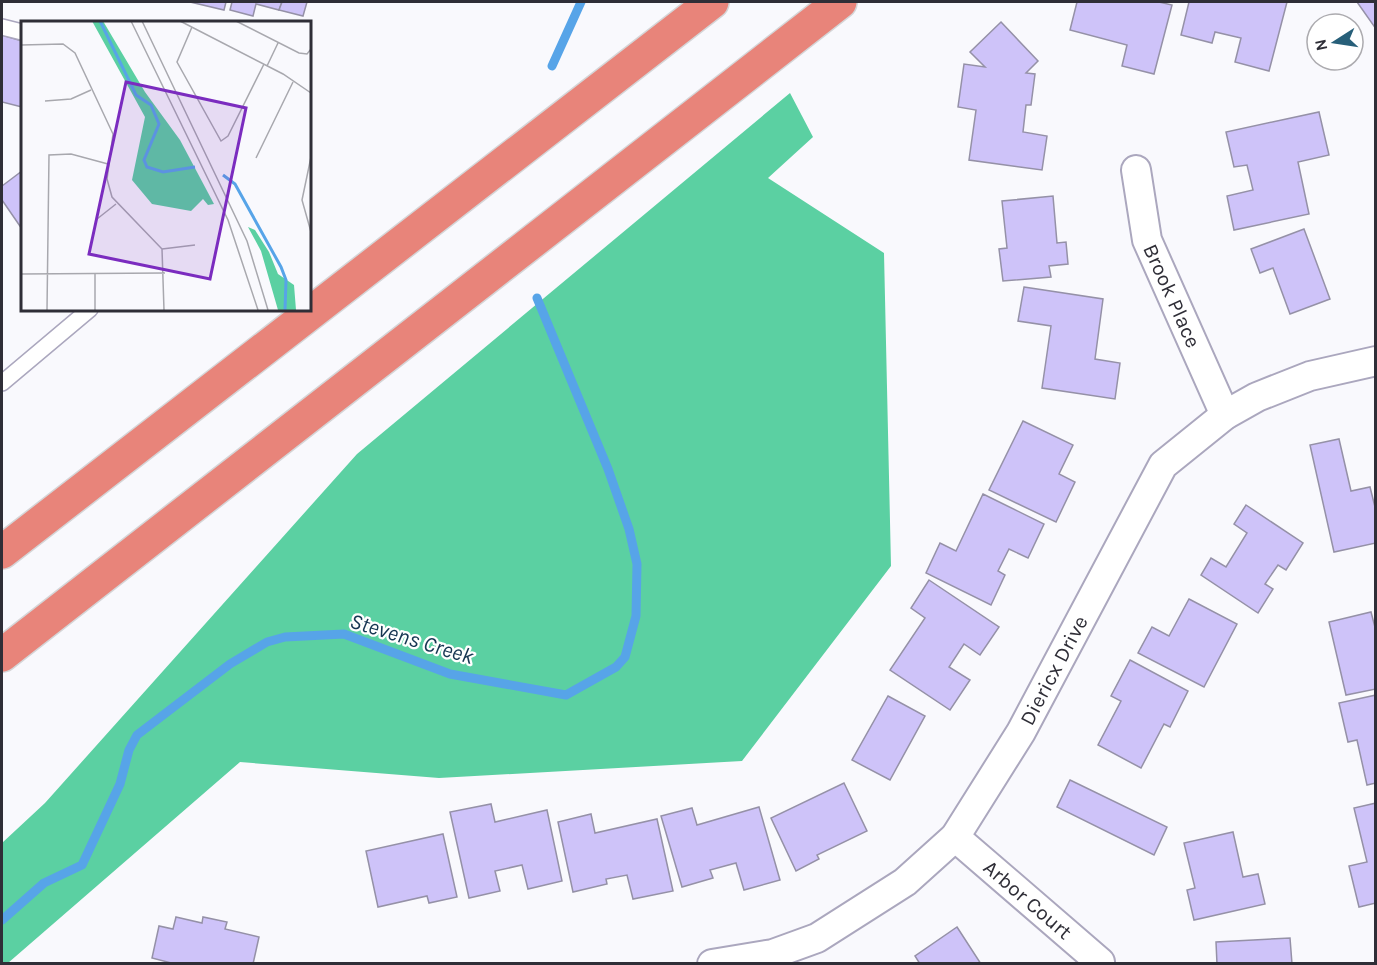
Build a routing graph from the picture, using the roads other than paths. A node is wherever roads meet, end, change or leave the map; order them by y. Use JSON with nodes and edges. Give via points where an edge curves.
{"nodes":[{"id":1,"x":712,"y":2,"type":"edge"},
{"id":2,"x":840,"y":2,"type":"edge"},
{"id":3,"x":2,"y":27,"type":"edge"},
{"id":4,"x":21,"y":32,"type":"edge"},
{"id":5,"x":1136,"y":171,"type":"dead end"},
{"id":6,"x":89,"y":310,"type":"edge"},
{"id":7,"x":1376,"y":361,"type":"edge"},
{"id":8,"x":2,"y":383,"type":"edge"},
{"id":9,"x":1225,"y":415,"type":"junction"},
{"id":10,"x":2,"y":552,"type":"edge"},
{"id":11,"x":2,"y":655,"type":"edge"},
{"id":12,"x":955,"y":837,"type":"junction"},
{"id":13,"x":1100,"y":962,"type":"dead end"},
{"id":14,"x":712,"y":963,"type":"edge"}],
"edges":[{"from":1,"to":10,"type":"highway"},
{"from":2,"to":11,"type":"highway"},
{"from":3,"to":4,"type":"lane"},
{"from":5,"to":9,"type":"street","name":"Brook Place","via":[[1147,240]]},
{"from":6,"to":8,"type":"lane"},
{"from":7,"to":9,"type":"street","name":"Diericx Drive","via":[[1282,385]]},
{"from":9,"to":12,"type":"street","name":"Diericx Drive","via":[[1163,465],[1021,732]]},
{"from":12,"to":13,"type":"street","name":"Arbor Court"},
{"from":12,"to":14,"type":"street","name":"Diericx Drive","via":[[905,882],[817,938],[773,954]]}]}
